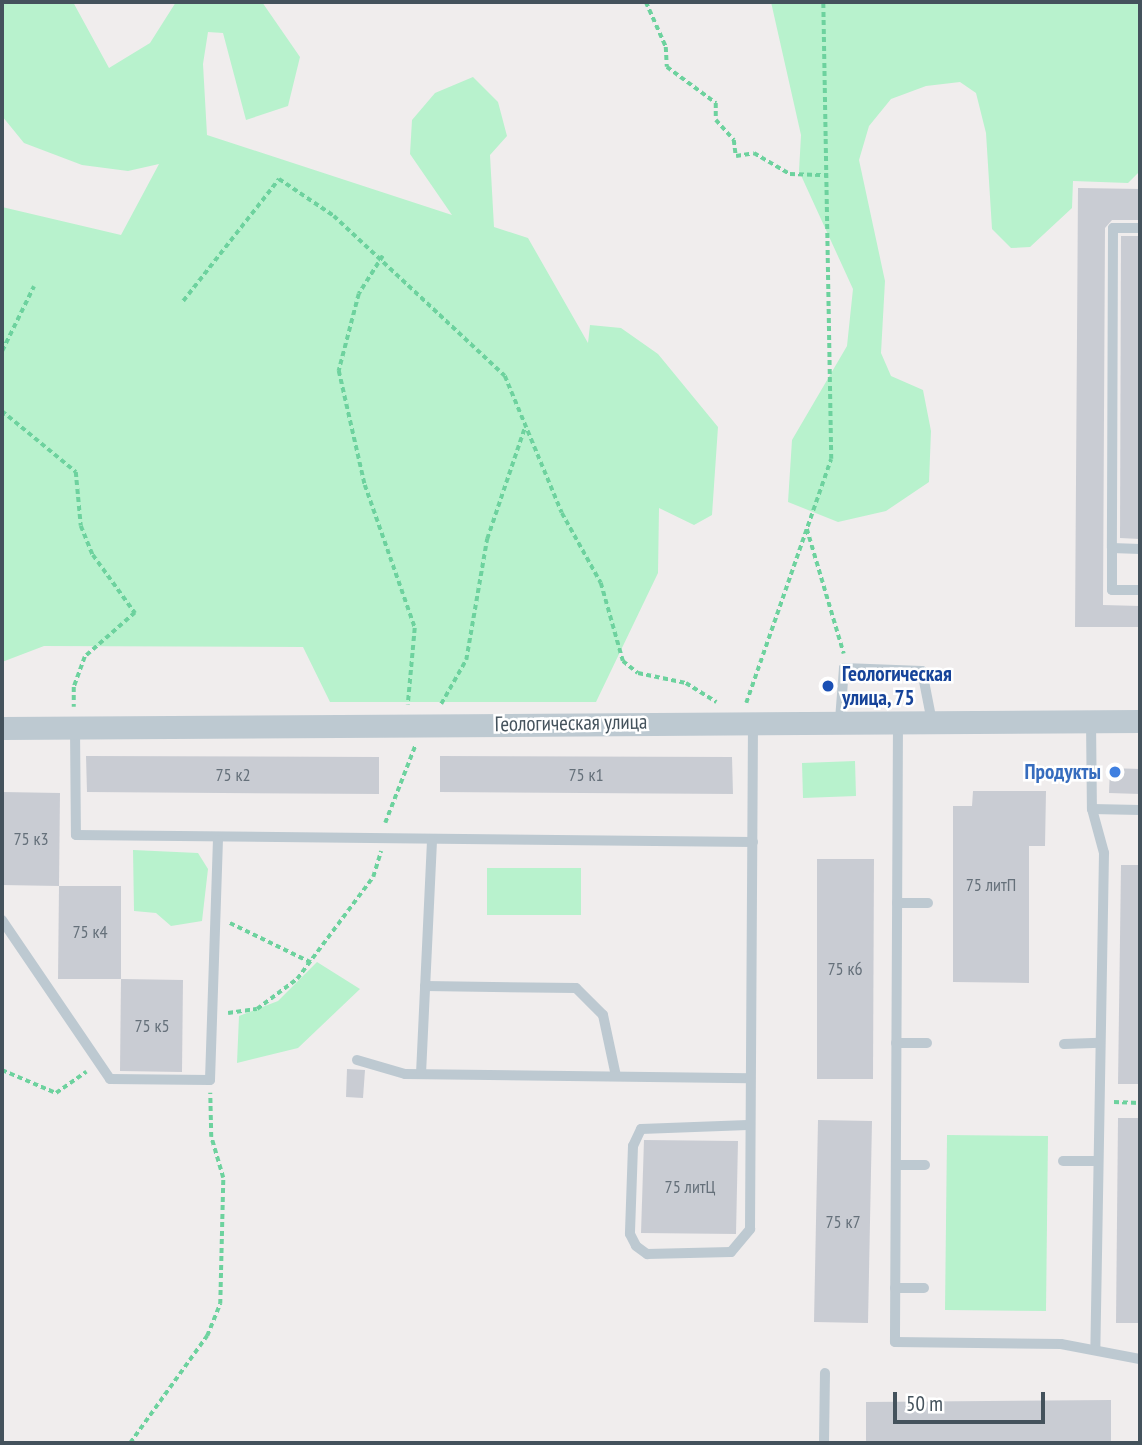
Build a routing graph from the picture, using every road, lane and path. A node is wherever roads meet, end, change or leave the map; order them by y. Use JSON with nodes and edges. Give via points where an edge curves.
{"nodes":[{"id":1,"x":646,"y":2,"type":"edge"},
{"id":2,"x":823,"y":2,"type":"edge"},
{"id":3,"x":826,"y":175,"type":"junction"},
{"id":4,"x":1140,"y":228,"type":"edge"},
{"id":5,"x":383,"y":256,"type":"junction"},
{"id":6,"x":34,"y":286,"type":"dead end"},
{"id":7,"x":183,"y":301,"type":"dead end"},
{"id":8,"x":2,"y":351,"type":"edge"},
{"id":9,"x":2,"y":411,"type":"edge"},
{"id":10,"x":524,"y":427,"type":"junction"},
{"id":11,"x":807,"y":529,"type":"junction"},
{"id":12,"x":1112,"y":548,"type":"junction"},
{"id":13,"x":1140,"y":549,"type":"edge"},
{"id":14,"x":1140,"y":590,"type":"edge"},
{"id":15,"x":844,"y":668,"type":"junction"},
{"id":16,"x":931,"y":718,"type":"junction"},
{"id":17,"x":898,"y":719,"type":"junction"},
{"id":18,"x":840,"y":720,"type":"junction"},
{"id":19,"x":1091,"y":720,"type":"junction"},
{"id":20,"x":746,"y":721,"type":"junction"},
{"id":21,"x":1140,"y":721,"type":"edge"},
{"id":22,"x":403,"y":724,"type":"junction"},
{"id":23,"x":430,"y":724,"type":"junction"},
{"id":24,"x":75,"y":727,"type":"junction"},
{"id":25,"x":2,"y":728,"type":"edge"},
{"id":26,"x":1092,"y":809,"type":"junction"},
{"id":27,"x":1140,"y":810,"type":"edge"},
{"id":28,"x":218,"y":840,"type":"junction"},
{"id":29,"x":383,"y":841,"type":"junction"},
{"id":30,"x":432,"y":841,"type":"junction"},
{"id":31,"x":753,"y":842,"type":"junction"},
{"id":32,"x":928,"y":903,"type":"dead end"},
{"id":33,"x":897,"y":904,"type":"junction"},
{"id":34,"x":2,"y":920,"type":"edge"},
{"id":35,"x":215,"y":922,"type":"junction"},
{"id":36,"x":312,"y":963,"type":"junction"},
{"id":37,"x":425,"y":986,"type":"junction"},
{"id":38,"x":212,"y":1014,"type":"junction"},
{"id":39,"x":896,"y":1042,"type":"junction"},
{"id":40,"x":927,"y":1043,"type":"dead end"},
{"id":41,"x":1100,"y":1043,"type":"junction"},
{"id":42,"x":1064,"y":1044,"type":"dead end"},
{"id":43,"x":357,"y":1060,"type":"dead end"},
{"id":44,"x":99,"y":1063,"type":"junction"},
{"id":45,"x":2,"y":1070,"type":"edge"},
{"id":46,"x":421,"y":1074,"type":"junction"},
{"id":47,"x":615,"y":1076,"type":"junction"},
{"id":48,"x":750,"y":1077,"type":"junction"},
{"id":49,"x":210,"y":1080,"type":"junction"},
{"id":50,"x":1100,"y":1101,"type":"junction"},
{"id":51,"x":1140,"y":1103,"type":"edge"},
{"id":52,"x":748,"y":1125,"type":"junction"},
{"id":53,"x":1063,"y":1161,"type":"dead end"},
{"id":54,"x":1098,"y":1161,"type":"junction"},
{"id":55,"x":896,"y":1165,"type":"junction"},
{"id":56,"x":925,"y":1165,"type":"dead end"},
{"id":57,"x":895,"y":1288,"type":"junction"},
{"id":58,"x":924,"y":1288,"type":"dead end"},
{"id":59,"x":1095,"y":1349,"type":"junction"},
{"id":60,"x":1140,"y":1359,"type":"edge"},
{"id":61,"x":825,"y":1373,"type":"dead end"},
{"id":62,"x":130,"y":1443,"type":"edge"},
{"id":63,"x":824,"y":1443,"type":"edge"}],
"edges":[{"from":1,"to":3,"type":"path","via":[[667,67],[716,103],[716,120],[734,140],[736,156],[754,153],[790,174]]},
{"from":2,"to":3,"type":"path"},
{"from":3,"to":11,"type":"path","via":[[831,459]]},
{"from":4,"to":12,"type":"lane","via":[[1113,228]]},
{"from":5,"to":7,"type":"path","via":[[279,179]]},
{"from":5,"to":10,"type":"path","via":[[505,376]]},
{"from":5,"to":22,"type":"path","via":[[359,294],[339,371],[365,485],[415,628]]},
{"from":6,"to":8,"type":"path"},
{"from":9,"to":24,"type":"path","via":[[67,459],[76,472],[81,526],[93,555],[135,613],[86,657],[74,687]]},
{"from":10,"to":20,"type":"path","via":[[601,583],[623,661],[638,673],[687,683]]},
{"from":10,"to":23,"type":"path","via":[[486,539],[466,660]]},
{"from":11,"to":15,"type":"path","via":[[844,639]]},
{"from":11,"to":20,"type":"path"},
{"from":12,"to":13,"type":"lane"},
{"from":12,"to":14,"type":"lane","via":[[1112,590]]},
{"from":15,"to":16,"type":"lane","via":[[922,671]]},
{"from":15,"to":18,"type":"lane"},
{"from":16,"to":17,"type":"street","name":"Геологическая улица"},
{"from":16,"to":19,"type":"street","name":"Геологическая улица"},
{"from":17,"to":18,"type":"street","name":"Геологическая улица"},
{"from":17,"to":33,"type":"lane"},
{"from":18,"to":20,"type":"street","name":"Геологическая улица"},
{"from":19,"to":21,"type":"street","name":"Геологическая улица"},
{"from":19,"to":26,"type":"lane"},
{"from":20,"to":23,"type":"street","name":"Геологическая улица"},
{"from":20,"to":31,"type":"lane"},
{"from":22,"to":23,"type":"street","name":"Геологическая улица"},
{"from":22,"to":24,"type":"street","name":"Геологическая улица"},
{"from":23,"to":29,"type":"path","via":[[385,811]]},
{"from":24,"to":25,"type":"street","name":"Геологическая улица"},
{"from":24,"to":28,"type":"lane","via":[[76,835]]},
{"from":26,"to":27,"type":"lane"},
{"from":26,"to":41,"type":"lane","via":[[1104,853]]},
{"from":28,"to":29,"type":"lane"},
{"from":28,"to":35,"type":"lane"},
{"from":29,"to":30,"type":"lane"},
{"from":29,"to":36,"type":"path","via":[[373,877]]},
{"from":30,"to":31,"type":"lane"},
{"from":30,"to":37,"type":"lane"},
{"from":31,"to":48,"type":"lane"},
{"from":32,"to":33,"type":"lane"},
{"from":33,"to":39,"type":"lane"},
{"from":34,"to":44,"type":"lane"},
{"from":35,"to":36,"type":"path","via":[[240,924]]},
{"from":35,"to":38,"type":"lane"},
{"from":36,"to":38,"type":"path","via":[[257,1009]]},
{"from":37,"to":46,"type":"lane"},
{"from":37,"to":47,"type":"lane","via":[[576,988],[604,1015]]},
{"from":38,"to":49,"type":"lane"},
{"from":39,"to":40,"type":"lane"},
{"from":39,"to":55,"type":"lane"},
{"from":41,"to":42,"type":"lane"},
{"from":41,"to":50,"type":"lane"},
{"from":43,"to":46,"type":"lane","via":[[396,1073]]},
{"from":44,"to":45,"type":"path","via":[[57,1093]]},
{"from":44,"to":49,"type":"lane","via":[[110,1079]]},
{"from":46,"to":47,"type":"lane"},
{"from":47,"to":48,"type":"lane"},
{"from":48,"to":52,"type":"lane"},
{"from":49,"to":62,"type":"path","via":[[211,1137],[223,1178],[220,1304],[207,1336]]},
{"from":50,"to":51,"type":"path"},
{"from":50,"to":54,"type":"lane"},
{"from":52,"to":52,"type":"lane","via":[[754,1139],[753,1213],[741,1246],[731,1252],[647,1254],[636,1247],[630,1234],[633,1146],[641,1129]]},
{"from":53,"to":54,"type":"lane"},
{"from":54,"to":59,"type":"lane"},
{"from":55,"to":56,"type":"lane"},
{"from":55,"to":57,"type":"lane"},
{"from":57,"to":58,"type":"lane"},
{"from":57,"to":59,"type":"lane","via":[[895,1342]]},
{"from":59,"to":60,"type":"lane"},
{"from":61,"to":63,"type":"lane"}]}
